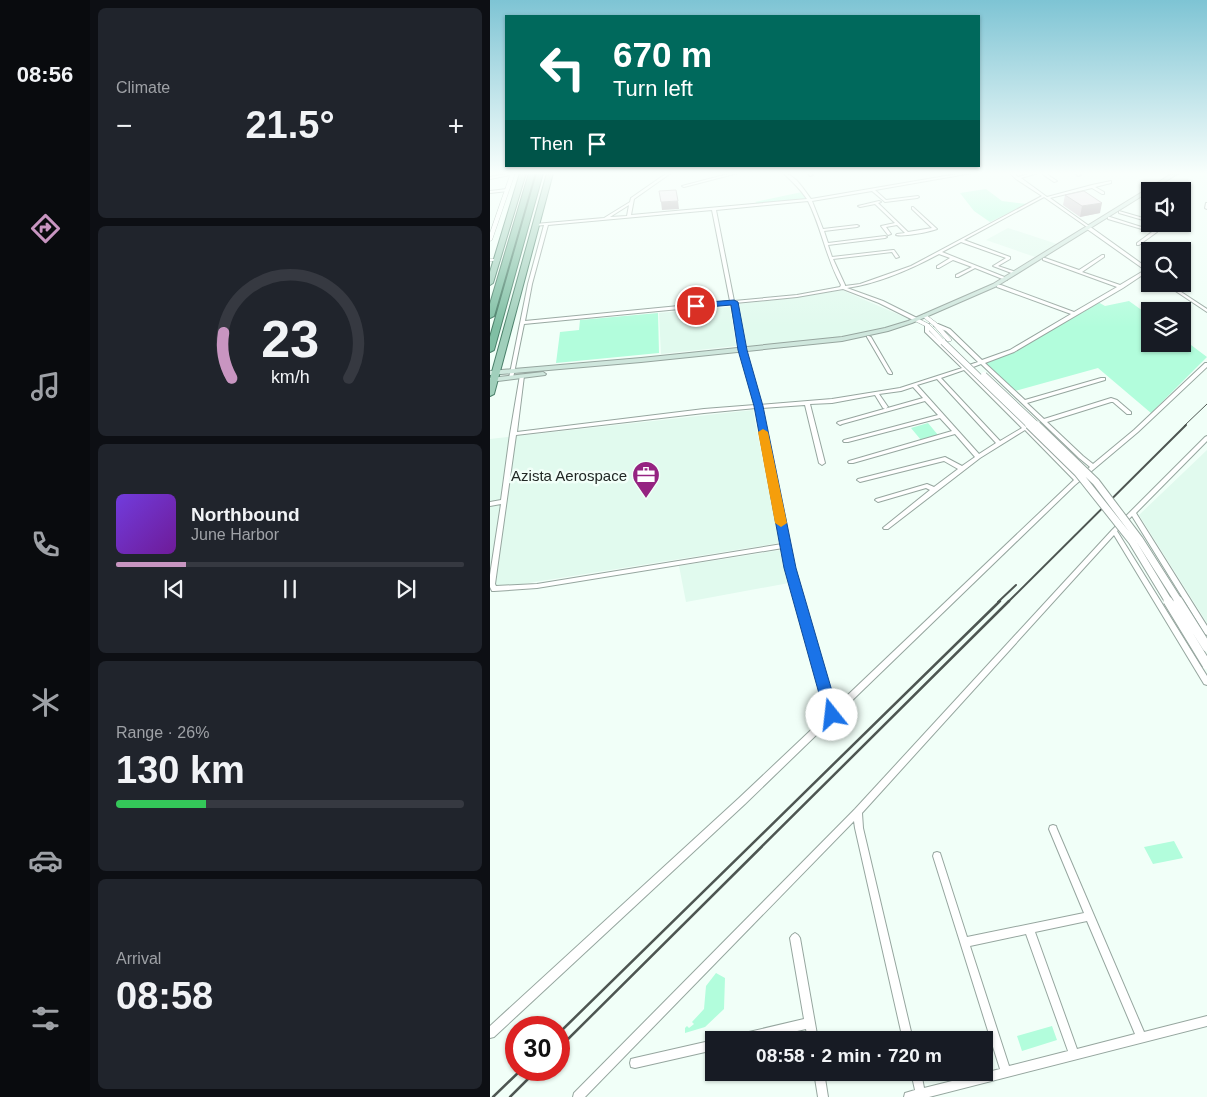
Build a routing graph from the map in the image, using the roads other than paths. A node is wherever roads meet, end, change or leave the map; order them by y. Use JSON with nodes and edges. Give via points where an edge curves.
{"nodes":[{"id":1,"x":495,"y":224,"type":"edge"},
{"id":2,"x":510,"y":224,"type":"edge"},
{"id":3,"x":514,"y":224,"type":"edge"},
{"id":4,"x":527,"y":224,"type":"edge"},
{"id":5,"x":544,"y":224,"type":"edge"},
{"id":6,"x":546,"y":224,"type":"edge"},
{"id":7,"x":717,"y":224,"type":"edge"},
{"id":8,"x":820,"y":224,"type":"edge"},
{"id":9,"x":897,"y":224,"type":"edge"},
{"id":10,"x":898,"y":224,"type":"edge"},
{"id":11,"x":930,"y":224,"type":"edge"},
{"id":12,"x":994,"y":224,"type":"edge"},
{"id":13,"x":1082,"y":224,"type":"edge"},
{"id":14,"x":1097,"y":224,"type":"edge"},
{"id":15,"x":1098,"y":224,"type":"edge"},
{"id":16,"x":1130,"y":224,"type":"edge"},
{"id":17,"x":536,"y":225,"type":"joint"},
{"id":18,"x":857,"y":226,"type":"dead end"},
{"id":19,"x":1089,"y":229,"type":"junction"},
{"id":20,"x":822,"y":230,"type":"junction"},
{"id":21,"x":889,"y":234,"type":"dead end"},
{"id":22,"x":908,"y":234,"type":"junction"},
{"id":23,"x":898,"y":235,"type":"dead end"},
{"id":24,"x":885,"y":238,"type":"dead end"},
{"id":25,"x":490,"y":240,"type":"edge"},
{"id":26,"x":962,"y":241,"type":"junction"},
{"id":27,"x":826,"y":244,"type":"junction"},
{"id":28,"x":1138,"y":244,"type":"dead end"},
{"id":29,"x":940,"y":254,"type":"junction"},
{"id":30,"x":1103,"y":256,"type":"dead end"},
{"id":31,"x":897,"y":257,"type":"dead end"},
{"id":32,"x":830,"y":258,"type":"junction"},
{"id":33,"x":953,"y":258,"type":"junction"},
{"id":34,"x":490,"y":259,"type":"edge"},
{"id":35,"x":498,"y":259,"type":"junction"},
{"id":36,"x":1044,"y":259,"type":"junction"},
{"id":37,"x":1141,"y":265,"type":"edge"},
{"id":38,"x":938,"y":267,"type":"dead end"},
{"id":39,"x":975,"y":267,"type":"junction"},
{"id":40,"x":1079,"y":272,"type":"junction"},
{"id":41,"x":1015,"y":273,"type":"junction"},
{"id":42,"x":957,"y":276,"type":"dead end"},
{"id":43,"x":1141,"y":276,"type":"edge"},
{"id":44,"x":1006,"y":279,"type":"junction"},
{"id":45,"x":490,"y":283,"type":"edge"},
{"id":46,"x":999,"y":286,"type":"junction"},
{"id":47,"x":1121,"y":287,"type":"junction"},
{"id":48,"x":842,"y":288,"type":"junction"},
{"id":49,"x":1180,"y":292,"type":"edge"},
{"id":50,"x":734,"y":302,"type":"junction"},
{"id":51,"x":1206,"y":310,"type":"edge"},
{"id":52,"x":1075,"y":314,"type":"junction"},
{"id":53,"x":490,"y":316,"type":"edge"},
{"id":54,"x":924,"y":320,"type":"junction"},
{"id":55,"x":523,"y":323,"type":"junction"},
{"id":56,"x":936,"y":325,"type":"junction"},
{"id":57,"x":869,"y":337,"type":"junction"},
{"id":58,"x":946,"y":341,"type":"junction"},
{"id":59,"x":490,"y":350,"type":"edge"},
{"id":60,"x":743,"y":351,"type":"junction"},
{"id":61,"x":982,"y":362,"type":"junction"},
{"id":62,"x":1207,"y":364,"type":"edge"},
{"id":63,"x":966,"y":368,"type":"junction"},
{"id":64,"x":890,"y":373,"type":"dead end"},
{"id":65,"x":511,"y":374,"type":"junction"},
{"id":66,"x":493,"y":376,"type":"edge"},
{"id":67,"x":522,"y":376,"type":"junction"},
{"id":68,"x":938,"y":378,"type":"junction"},
{"id":69,"x":1103,"y":379,"type":"dead end"},
{"id":70,"x":914,"y":385,"type":"junction"},
{"id":71,"x":876,"y":393,"type":"junction"},
{"id":72,"x":490,"y":394,"type":"edge"},
{"id":73,"x":926,"y":399,"type":"junction"},
{"id":74,"x":1024,"y":402,"type":"junction"},
{"id":75,"x":806,"y":403,"type":"junction"},
{"id":76,"x":758,"y":406,"type":"junction"},
{"id":77,"x":885,"y":407,"type":"dead end"},
{"id":78,"x":1129,"y":412,"type":"dead end"},
{"id":79,"x":941,"y":416,"type":"junction"},
{"id":80,"x":1044,"y":421,"type":"junction"},
{"id":81,"x":840,"y":424,"type":"dead end"},
{"id":82,"x":1025,"y":428,"type":"junction"},
{"id":83,"x":956,"y":432,"type":"junction"},
{"id":84,"x":513,"y":434,"type":"junction"},
{"id":85,"x":1207,"y":438,"type":"edge"},
{"id":86,"x":846,"y":441,"type":"dead end"},
{"id":87,"x":1000,"y":444,"type":"junction"},
{"id":88,"x":978,"y":457,"type":"junction"},
{"id":89,"x":851,"y":462,"type":"dead end"},
{"id":90,"x":822,"y":463,"type":"dead end"},
{"id":91,"x":1094,"y":467,"type":"junction"},
{"id":92,"x":962,"y":469,"type":"junction"},
{"id":93,"x":860,"y":480,"type":"dead end"},
{"id":94,"x":1078,"y":480,"type":"junction"},
{"id":95,"x":934,"y":490,"type":"junction"},
{"id":96,"x":878,"y":500,"type":"dead end"},
{"id":97,"x":503,"y":502,"type":"junction"},
{"id":98,"x":490,"y":504,"type":"edge"},
{"id":99,"x":1133,"y":513,"type":"junction"},
{"id":100,"x":886,"y":528,"type":"dead end"},
{"id":101,"x":1114,"y":531,"type":"junction"},
{"id":102,"x":785,"y":546,"type":"junction"},
{"id":103,"x":492,"y":590,"type":"edge"},
{"id":104,"x":1207,"y":632,"type":"edge"},
{"id":105,"x":1207,"y":647,"type":"edge"},
{"id":106,"x":1207,"y":665,"type":"edge"},
{"id":107,"x":1207,"y":682,"type":"edge"},
{"id":108,"x":832,"y":715,"type":"junction"},
{"id":109,"x":858,"y":812,"type":"junction"},
{"id":110,"x":1053,"y":828,"type":"dead end"},
{"id":111,"x":937,"y":856,"type":"dead end"},
{"id":112,"x":1090,"y":916,"type":"junction"},
{"id":113,"x":1029,"y":928,"type":"junction"},
{"id":114,"x":796,"y":938,"type":"dead end"},
{"id":115,"x":965,"y":942,"type":"junction"},
{"id":116,"x":1207,"y":1021,"type":"edge"},
{"id":117,"x":810,"y":1023,"type":"junction"},
{"id":118,"x":775,"y":1031,"type":"edge"},
{"id":119,"x":811,"y":1031,"type":"edge"},
{"id":120,"x":906,"y":1031,"type":"edge"},
{"id":121,"x":490,"y":1033,"type":"edge"},
{"id":122,"x":1141,"y":1038,"type":"junction"},
{"id":123,"x":705,"y":1047,"type":"edge"},
{"id":124,"x":1074,"y":1055,"type":"junction"},
{"id":125,"x":635,"y":1063,"type":"dead end"},
{"id":126,"x":1006,"y":1072,"type":"junction"},
{"id":127,"x":820,"y":1081,"type":"edge"},
{"id":128,"x":918,"y":1081,"type":"edge"},
{"id":129,"x":921,"y":1095,"type":"edge"},
{"id":130,"x":578,"y":1097,"type":"edge"},
{"id":131,"x":823,"y":1097,"type":"edge"},
{"id":132,"x":909,"y":1097,"type":"edge"}],
"edges":[{"from":1,"to":25,"type":"street"},
{"from":2,"to":35,"type":"main road"},
{"from":3,"to":53,"type":"highway"},
{"from":4,"to":59,"type":"highway"},
{"from":5,"to":17,"type":"street"},
{"from":6,"to":55,"type":"street"},
{"from":7,"to":50,"type":"street"},
{"from":8,"to":20,"type":"street"},
{"from":9,"to":21,"type":"street","via":[[883,226]]},
{"from":10,"to":22,"type":"street"},
{"from":11,"to":22,"type":"street","via":[[935,229]]},
{"from":12,"to":26,"type":"street"},
{"from":13,"to":19,"type":"street"},
{"from":14,"to":19,"type":"main road"},
{"from":15,"to":19,"type":"main road"},
{"from":16,"to":28,"type":"street","via":[[1156,232]]},
{"from":17,"to":66,"type":"main road"},
{"from":18,"to":20,"type":"street"},
{"from":19,"to":36,"type":"main road"},
{"from":19,"to":37,"type":"street"},
{"from":19,"to":41,"type":"main road"},
{"from":20,"to":27,"type":"street"},
{"from":22,"to":23,"type":"street"},
{"from":24,"to":27,"type":"street"},
{"from":26,"to":29,"type":"street"},
{"from":26,"to":41,"type":"street","via":[[1009,258],[995,266]]},
{"from":27,"to":32,"type":"street"},
{"from":29,"to":33,"type":"street"},
{"from":29,"to":48,"type":"street","via":[[885,278]]},
{"from":30,"to":40,"type":"street"},
{"from":31,"to":32,"type":"street","via":[[893,251]]},
{"from":32,"to":48,"type":"street"},
{"from":33,"to":38,"type":"street"},
{"from":33,"to":39,"type":"street"},
{"from":34,"to":35,"type":"street"},
{"from":35,"to":45,"type":"main road"},
{"from":36,"to":40,"type":"street"},
{"from":36,"to":46,"type":"main road"},
{"from":39,"to":42,"type":"street"},
{"from":39,"to":44,"type":"street"},
{"from":40,"to":47,"type":"street"},
{"from":41,"to":44,"type":"main road"},
{"from":43,"to":47,"type":"street"},
{"from":44,"to":54,"type":"main road"},
{"from":46,"to":52,"type":"street"},
{"from":46,"to":54,"type":"main road"},
{"from":47,"to":52,"type":"street"},
{"from":48,"to":50,"type":"street"},
{"from":48,"to":54,"type":"street"},
{"from":49,"to":51,"type":"street"},
{"from":50,"to":55,"type":"street"},
{"from":50,"to":60,"type":"street"},
{"from":52,"to":61,"type":"street","via":[[1012,351]]},
{"from":54,"to":56,"type":"street"},
{"from":54,"to":57,"type":"main road"},
{"from":54,"to":58,"type":"street"},
{"from":54,"to":60,"type":"main road","via":[[842,339]]},
{"from":54,"to":63,"type":"street","via":[[927,331]]},
{"from":55,"to":65,"type":"street"},
{"from":56,"to":58,"type":"street"},
{"from":56,"to":61,"type":"street","via":[[948,330]]},
{"from":57,"to":60,"type":"main road"},
{"from":57,"to":64,"type":"street"},
{"from":58,"to":105,"type":"street","bridge":true,"via":[[1096,482],[1139,539]]},
{"from":58,"to":106,"type":"street","bridge":true,"via":[[1078,473],[1132,541]]},
{"from":60,"to":65,"type":"main road"},
{"from":60,"to":67,"type":"main road"},
{"from":60,"to":76,"type":"street"},
{"from":61,"to":63,"type":"street"},
{"from":61,"to":74,"type":"street"},
{"from":62,"to":91,"type":"street"},
{"from":63,"to":68,"type":"street"},
{"from":63,"to":82,"type":"street"},
{"from":65,"to":66,"type":"main road"},
{"from":65,"to":67,"type":"main road"},
{"from":66,"to":72,"type":"main road"},
{"from":67,"to":84,"type":"street"},
{"from":68,"to":70,"type":"street"},
{"from":68,"to":87,"type":"street"},
{"from":69,"to":74,"type":"street"},
{"from":70,"to":71,"type":"street"},
{"from":70,"to":73,"type":"street"},
{"from":71,"to":75,"type":"street"},
{"from":71,"to":77,"type":"street"},
{"from":73,"to":79,"type":"street"},
{"from":73,"to":81,"type":"street"},
{"from":74,"to":80,"type":"street"},
{"from":75,"to":76,"type":"street"},
{"from":75,"to":90,"type":"street"},
{"from":76,"to":84,"type":"street"},
{"from":76,"to":102,"type":"street"},
{"from":78,"to":80,"type":"street","via":[[1111,400]]},
{"from":79,"to":83,"type":"street"},
{"from":79,"to":86,"type":"street"},
{"from":80,"to":91,"type":"street"},
{"from":82,"to":87,"type":"street"},
{"from":82,"to":94,"type":"street"},
{"from":83,"to":88,"type":"street"},
{"from":83,"to":89,"type":"street"},
{"from":84,"to":97,"type":"street"},
{"from":85,"to":99,"type":"street"},
{"from":87,"to":88,"type":"street"},
{"from":88,"to":92,"type":"street"},
{"from":91,"to":94,"type":"street"},
{"from":92,"to":93,"type":"street","via":[[945,459]]},
{"from":92,"to":95,"type":"street"},
{"from":94,"to":108,"type":"street"},
{"from":95,"to":96,"type":"street","via":[[927,486]]},
{"from":95,"to":100,"type":"street"},
{"from":97,"to":98,"type":"street"},
{"from":97,"to":103,"type":"street"},
{"from":99,"to":101,"type":"street"},
{"from":99,"to":104,"type":"street"},
{"from":101,"to":107,"type":"street"},
{"from":101,"to":109,"type":"street"},
{"from":102,"to":103,"type":"street","via":[[537,586]]},
{"from":102,"to":108,"type":"street"},
{"from":108,"to":121,"type":"street"},
{"from":109,"to":120,"type":"street"},
{"from":109,"to":130,"type":"street"},
{"from":110,"to":112,"type":"street"},
{"from":111,"to":115,"type":"street"},
{"from":112,"to":113,"type":"street"},
{"from":112,"to":122,"type":"street"},
{"from":113,"to":115,"type":"street"},
{"from":113,"to":124,"type":"street"},
{"from":114,"to":117,"type":"street"},
{"from":115,"to":126,"type":"street"},
{"from":116,"to":122,"type":"street"},
{"from":117,"to":118,"type":"street"},
{"from":117,"to":119,"type":"street"},
{"from":122,"to":124,"type":"street"},
{"from":123,"to":125,"type":"street"},
{"from":124,"to":126,"type":"street"},
{"from":126,"to":129,"type":"street"},
{"from":127,"to":131,"type":"street"},
{"from":128,"to":129,"type":"street"},
{"from":129,"to":132,"type":"street"}]}
